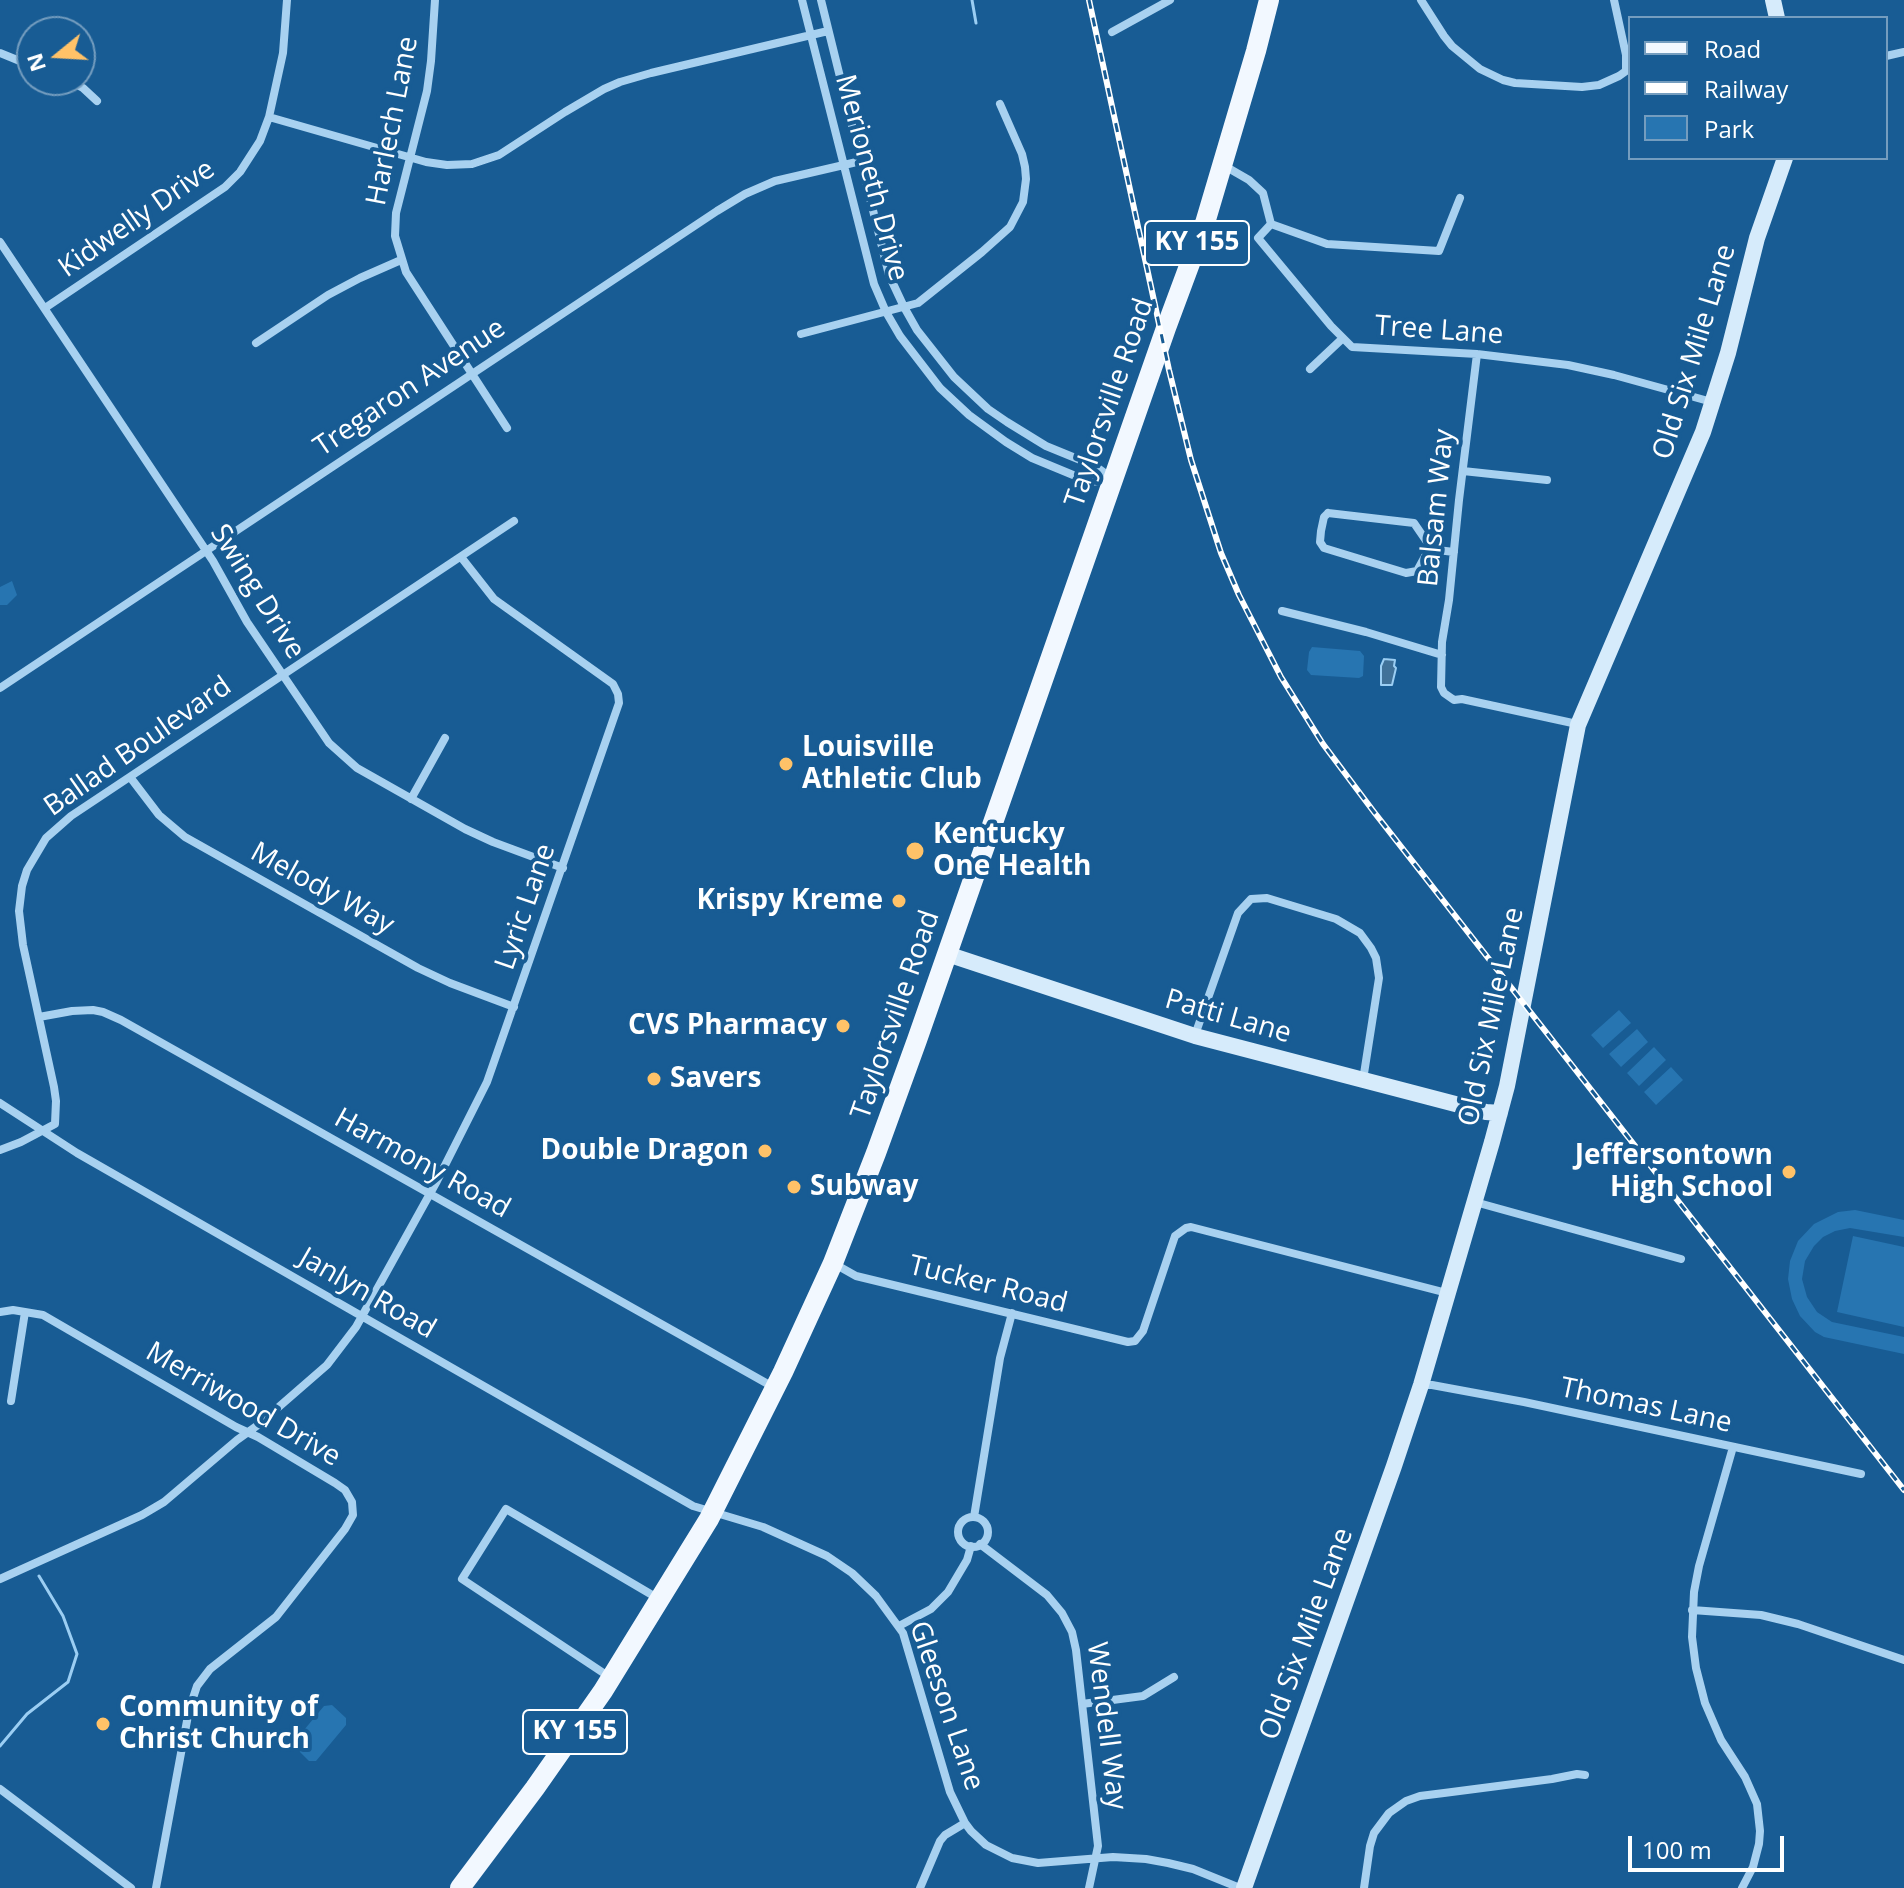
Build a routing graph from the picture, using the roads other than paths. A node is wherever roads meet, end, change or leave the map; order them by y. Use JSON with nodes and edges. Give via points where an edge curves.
{"nodes":[{"id":1,"x":287,"y":0,"type":"edge"},
{"id":2,"x":435,"y":0,"type":"edge"},
{"id":3,"x":802,"y":0,"type":"edge"},
{"id":4,"x":821,"y":0,"type":"edge"},
{"id":5,"x":1170,"y":0,"type":"edge"},
{"id":6,"x":1269,"y":0,"type":"edge"},
{"id":7,"x":1421,"y":0,"type":"edge"},
{"id":8,"x":1614,"y":0,"type":"edge"},
{"id":9,"x":828,"y":31,"type":"junction"},
{"id":10,"x":1112,"y":32,"type":"dead end"},
{"id":11,"x":810,"y":36,"type":"junction"},
{"id":12,"x":92,"y":96,"type":"edge"},
{"id":13,"x":97,"y":101,"type":"dead end"},
{"id":14,"x":1000,"y":104,"type":"dead end"},
{"id":15,"x":269,"y":117,"type":"junction"},
{"id":16,"x":411,"y":158,"type":"junction"},
{"id":17,"x":1784,"y":160,"type":"edge"},
{"id":18,"x":861,"y":161,"type":"junction"},
{"id":19,"x":843,"y":165,"type":"junction"},
{"id":20,"x":1223,"y":165,"type":"junction"},
{"id":21,"x":1460,"y":198,"type":"dead end"},
{"id":22,"x":1271,"y":224,"type":"junction"},
{"id":23,"x":0,"y":242,"type":"edge"},
{"id":24,"x":401,"y":260,"type":"junction"},
{"id":25,"x":904,"y":307,"type":"junction"},
{"id":26,"x":45,"y":308,"type":"junction"},
{"id":27,"x":886,"y":312,"type":"junction"},
{"id":28,"x":801,"y":334,"type":"dead end"},
{"id":29,"x":1343,"y":338,"type":"junction"},
{"id":30,"x":256,"y":343,"type":"dead end"},
{"id":31,"x":1477,"y":354,"type":"junction"},
{"id":32,"x":1310,"y":369,"type":"dead end"},
{"id":33,"x":472,"y":374,"type":"junction"},
{"id":34,"x":1713,"y":402,"type":"junction"},
{"id":35,"x":507,"y":428,"type":"dead end"},
{"id":36,"x":1463,"y":471,"type":"junction"},
{"id":37,"x":1113,"y":479,"type":"junction"},
{"id":38,"x":1547,"y":480,"type":"dead end"},
{"id":39,"x":514,"y":521,"type":"dead end"},
{"id":40,"x":1429,"y":549,"type":"junction"},
{"id":41,"x":206,"y":551,"type":"junction"},
{"id":42,"x":1454,"y":552,"type":"junction"},
{"id":43,"x":461,"y":557,"type":"junction"},
{"id":44,"x":1282,"y":611,"type":"dead end"},
{"id":45,"x":1442,"y":655,"type":"junction"},
{"id":46,"x":282,"y":675,"type":"junction"},
{"id":47,"x":0,"y":688,"type":"edge"},
{"id":48,"x":1578,"y":725,"type":"junction"},
{"id":49,"x":445,"y":738,"type":"dead end"},
{"id":50,"x":130,"y":777,"type":"junction"},
{"id":51,"x":411,"y":799,"type":"junction"},
{"id":52,"x":563,"y":868,"type":"junction"},
{"id":53,"x":947,"y":954,"type":"junction"},
{"id":54,"x":514,"y":1007,"type":"junction"},
{"id":55,"x":39,"y":1017,"type":"junction"},
{"id":56,"x":1195,"y":1036,"type":"junction"},
{"id":57,"x":1362,"y":1080,"type":"junction"},
{"id":58,"x":0,"y":1103,"type":"edge"},
{"id":59,"x":1500,"y":1113,"type":"junction"},
{"id":60,"x":43,"y":1131,"type":"junction"},
{"id":61,"x":0,"y":1150,"type":"edge"},
{"id":62,"x":430,"y":1193,"type":"junction"},
{"id":63,"x":1475,"y":1202,"type":"junction"},
{"id":64,"x":1681,"y":1259,"type":"dead end"},
{"id":65,"x":833,"y":1263,"type":"junction"},
{"id":66,"x":1448,"y":1293,"type":"junction"},
{"id":67,"x":0,"y":1312,"type":"edge"},
{"id":68,"x":25,"y":1312,"type":"junction"},
{"id":69,"x":1012,"y":1313,"type":"junction"},
{"id":70,"x":361,"y":1316,"type":"junction"},
{"id":71,"x":1421,"y":1385,"type":"junction"},
{"id":72,"x":775,"y":1388,"type":"junction"},
{"id":73,"x":11,"y":1401,"type":"dead end"},
{"id":74,"x":247,"y":1432,"type":"junction"},
{"id":75,"x":1733,"y":1447,"type":"junction"},
{"id":76,"x":1861,"y":1474,"type":"dead end"},
{"id":77,"x":713,"y":1512,"type":"junction"},
{"id":78,"x":974,"y":1517,"type":"junction"},
{"id":79,"x":976,"y":1545,"type":"junction"},
{"id":80,"x":0,"y":1579,"type":"edge"},
{"id":81,"x":660,"y":1599,"type":"junction"},
{"id":82,"x":1692,"y":1610,"type":"junction"},
{"id":83,"x":899,"y":1626,"type":"junction"},
{"id":84,"x":1904,"y":1660,"type":"edge"},
{"id":85,"x":1174,"y":1677,"type":"dead end"},
{"id":86,"x":611,"y":1678,"type":"junction"},
{"id":87,"x":1082,"y":1704,"type":"junction"},
{"id":88,"x":1585,"y":1775,"type":"dead end"},
{"id":89,"x":0,"y":1789,"type":"edge"},
{"id":90,"x":965,"y":1823,"type":"junction"},
{"id":91,"x":1096,"y":1858,"type":"junction"},
{"id":92,"x":131,"y":1888,"type":"edge"},
{"id":93,"x":156,"y":1888,"type":"edge"},
{"id":94,"x":460,"y":1888,"type":"edge"},
{"id":95,"x":920,"y":1888,"type":"edge"},
{"id":96,"x":1089,"y":1888,"type":"edge"},
{"id":97,"x":1242,"y":1888,"type":"edge"},
{"id":98,"x":1364,"y":1888,"type":"edge"},
{"id":99,"x":1742,"y":1888,"type":"edge"}],
"edges":[{"from":1,"to":15,"type":"street","name":"Kidwelly Drive","via":[[283,53]]},
{"from":2,"to":16,"type":"street","name":"Harlech Lane","via":[[429,76]]},
{"from":3,"to":11,"type":"street","name":"Merioneth Drive"},
{"from":4,"to":9,"type":"street"},
{"from":5,"to":10,"type":"street"},
{"from":6,"to":20,"type":"main road","name":"Taylorsville Road","number":"KY 155"},
{"from":7,"to":8,"type":"street","via":[[1444,36],[1480,69],[1515,83],[1582,87],[1626,71]]},
{"from":9,"to":11,"type":"street"},
{"from":9,"to":18,"type":"street"},
{"from":11,"to":16,"type":"street","via":[[620,82],[482,162],[447,165]]},
{"from":11,"to":19,"type":"street","name":"Merioneth Drive"},
{"from":12,"to":13,"type":"street"},
{"from":14,"to":25,"type":"street","via":[[1025,167],[1020,211],[982,252],[918,303]]},
{"from":15,"to":16,"type":"street"},
{"from":15,"to":26,"type":"street","name":"Kidwelly Drive","via":[[248,161],[225,187]]},
{"from":16,"to":24,"type":"street","name":"Harlech Lane","via":[[395,224]]},
{"from":17,"to":34,"type":"street","name":"Old Six Mile Lane","via":[[1757,238]]},
{"from":18,"to":19,"type":"street","name":"Tregaron Avenue"},
{"from":18,"to":25,"type":"street","via":[[889,275]]},
{"from":19,"to":27,"type":"street","name":"Merioneth Drive"},
{"from":19,"to":33,"type":"street","name":"Tregaron Avenue","via":[[745,194]]},
{"from":20,"to":22,"type":"street","name":"Tree Lane","via":[[1263,193]]},
{"from":20,"to":37,"type":"main road","name":"Taylorsville Road","number":"KY 155"},
{"from":21,"to":22,"type":"street","via":[[1439,251],[1327,244]]},
{"from":22,"to":29,"type":"street","name":"Tree Lane","via":[[1258,238]]},
{"from":23,"to":26,"type":"street","name":"Swing Drive"},
{"from":24,"to":30,"type":"street","via":[[328,295]]},
{"from":24,"to":33,"type":"street","name":"Harlech Lane"},
{"from":25,"to":27,"type":"street"},
{"from":25,"to":37,"type":"street","via":[[939,359],[988,409],[1040,443]]},
{"from":26,"to":41,"type":"street","name":"Swing Drive"},
{"from":27,"to":28,"type":"street"},
{"from":27,"to":37,"type":"street","name":"Merioneth Drive","via":[[940,388],[969,415],[1025,455],[1090,482]]},
{"from":29,"to":31,"type":"street","name":"Tree Lane","via":[[1352,347]]},
{"from":29,"to":32,"type":"street"},
{"from":31,"to":34,"type":"street","name":"Tree Lane","via":[[1568,365]]},
{"from":31,"to":36,"type":"street","name":"Balsam Way"},
{"from":33,"to":35,"type":"street","name":"Harlech Lane"},
{"from":33,"to":41,"type":"street","name":"Tregaron Avenue"},
{"from":34,"to":48,"type":"street","name":"Old Six Mile Lane"},
{"from":36,"to":38,"type":"street"},
{"from":36,"to":42,"type":"street","name":"Balsam Way"},
{"from":37,"to":53,"type":"main road","name":"Taylorsville Road","number":"KY 155"},
{"from":39,"to":43,"type":"street","name":"Ballad Boulevard"},
{"from":40,"to":40,"type":"street","via":[[1414,523],[1328,513],[1324,517],[1324,548],[1406,573],[1417,571]]},
{"from":40,"to":42,"type":"street"},
{"from":41,"to":46,"type":"street","name":"Swing Drive"},
{"from":41,"to":47,"type":"street","name":"Tregaron Avenue"},
{"from":42,"to":45,"type":"street","name":"Balsam Way"},
{"from":43,"to":46,"type":"street","name":"Ballad Boulevard"},
{"from":43,"to":52,"type":"street","name":"Lyric Lane","via":[[494,599],[608,680],[618,694],[618,709]]},
{"from":44,"to":45,"type":"street"},
{"from":45,"to":48,"type":"street","name":"Balsam Way","via":[[1441,687],[1448,698]]},
{"from":46,"to":50,"type":"street","name":"Ballad Boulevard"},
{"from":46,"to":51,"type":"street","name":"Swing Drive","via":[[345,759]]},
{"from":48,"to":59,"type":"street","name":"Old Six Mile Lane"},
{"from":49,"to":51,"type":"street"},
{"from":50,"to":54,"type":"street","name":"Melody Way","via":[[159,815],[185,837],[418,968]]},
{"from":50,"to":55,"type":"street","name":"Ballad Boulevard","via":[[56,827],[27,870],[19,925]]},
{"from":51,"to":52,"type":"street","name":"Swing Drive","via":[[493,842]]},
{"from":52,"to":54,"type":"street","name":"Lyric Lane"},
{"from":53,"to":56,"type":"street","name":"Patti Lane"},
{"from":53,"to":65,"type":"main road","name":"Taylorsville Road","number":"KY 155"},
{"from":54,"to":62,"type":"street","name":"Lyric Lane","via":[[487,1082]]},
{"from":55,"to":60,"type":"street","name":"Ballad Boulevard","via":[[56,1101],[55,1124]]},
{"from":55,"to":62,"type":"street","name":"Harmony Road","via":[[93,1010],[121,1020]]},
{"from":56,"to":57,"type":"street","name":"Patti Lane"},
{"from":56,"to":57,"type":"street","via":[[1238,913],[1251,899],[1267,898],[1336,919],[1360,933],[1371,948],[1379,978]]},
{"from":57,"to":59,"type":"street","name":"Patti Lane"},
{"from":58,"to":60,"type":"street"},
{"from":59,"to":63,"type":"street","name":"Old Six Mile Lane"},
{"from":60,"to":61,"type":"street"},
{"from":60,"to":70,"type":"street","name":"Janlyn Road"},
{"from":62,"to":70,"type":"street","name":"Lyric Lane"},
{"from":62,"to":72,"type":"street","name":"Harmony Road"},
{"from":63,"to":64,"type":"street"},
{"from":63,"to":66,"type":"street","name":"Old Six Mile Lane"},
{"from":65,"to":69,"type":"street","name":"Tucker Road","via":[[856,1276]]},
{"from":65,"to":72,"type":"main road","name":"Taylorsville Road","number":"KY 155"},
{"from":66,"to":69,"type":"street","name":"Tucker Road","via":[[1191,1227],[1175,1236],[1135,1341]]},
{"from":66,"to":71,"type":"street","name":"Old Six Mile Lane"},
{"from":67,"to":68,"type":"street","name":"Merriwood Drive"},
{"from":68,"to":73,"type":"street"},
{"from":68,"to":74,"type":"street","name":"Merriwood Drive","via":[[43,1315]]},
{"from":69,"to":78,"type":"street"},
{"from":70,"to":74,"type":"street","name":"Lyric Lane","via":[[327,1365]]},
{"from":70,"to":77,"type":"street","name":"Janlyn Road","via":[[684,1501]]},
{"from":71,"to":75,"type":"street","name":"Thomas Lane"},
{"from":71,"to":97,"type":"street","name":"Old Six Mile Lane"},
{"from":72,"to":77,"type":"main road","name":"Taylorsville Road","number":"KY 155"},
{"from":74,"to":80,"type":"street","name":"Lyric Lane","via":[[164,1502]]},
{"from":74,"to":93,"type":"street","name":"Merriwood Drive","via":[[345,1490],[353,1515],[276,1617],[210,1669],[197,1686]]},
{"from":75,"to":76,"type":"street","name":"Thomas Lane"},
{"from":75,"to":82,"type":"street"},
{"from":77,"to":81,"type":"main road","name":"Taylorsville Road","number":"KY 155"},
{"from":77,"to":83,"type":"street","name":"Gleeson Lane","via":[[763,1527],[839,1564],[876,1596]]},
{"from":78,"to":79,"type":"street","via":[[987,1529],[986,1538]]},
{"from":78,"to":79,"type":"street","via":[[964,1520],[958,1533],[962,1542]]},
{"from":79,"to":83,"type":"street","via":[[948,1592],[931,1609]]},
{"from":79,"to":87,"type":"street","name":"Wendell Way","via":[[1038,1587],[1062,1613],[1075,1641]]},
{"from":81,"to":86,"type":"main road","name":"Taylorsville Road","number":"KY 155"},
{"from":81,"to":86,"type":"street","via":[[506,1509],[462,1579]]},
{"from":82,"to":84,"type":"street","via":[[1761,1615]]},
{"from":82,"to":99,"type":"street","via":[[1696,1668],[1705,1703],[1753,1792],[1759,1818],[1757,1857]]},
{"from":83,"to":90,"type":"street","name":"Gleeson Lane","via":[[950,1792]]},
{"from":85,"to":87,"type":"street","via":[[1143,1696]]},
{"from":86,"to":94,"type":"main road","name":"Taylorsville Road","number":"KY 155"},
{"from":87,"to":91,"type":"street","name":"Wendell Way"},
{"from":88,"to":98,"type":"street","via":[[1406,1801],[1374,1833]]},
{"from":89,"to":92,"type":"street"},
{"from":90,"to":91,"type":"street","name":"Gleeson Lane","via":[[986,1845],[1012,1858],[1038,1863]]},
{"from":90,"to":95,"type":"street","via":[[940,1841]]},
{"from":91,"to":96,"type":"street","name":"Wendell Way"},
{"from":91,"to":97,"type":"street","name":"Gleeson Lane","via":[[1168,1863]]}]}
